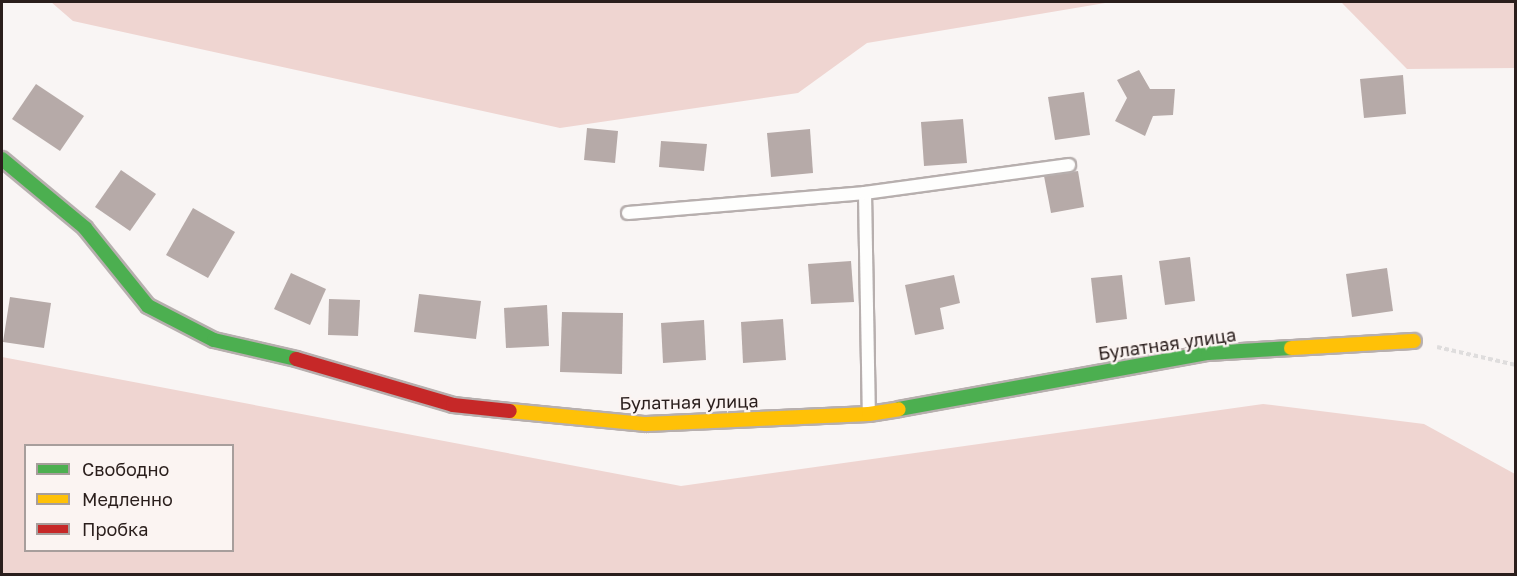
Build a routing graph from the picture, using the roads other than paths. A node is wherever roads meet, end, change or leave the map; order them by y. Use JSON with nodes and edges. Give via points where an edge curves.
{"nodes":[{"id":1,"x":2,"y":159,"type":"edge"},
{"id":2,"x":1069,"y":165,"type":"dead end"},
{"id":3,"x":865,"y":193,"type":"junction"},
{"id":4,"x":628,"y":213,"type":"dead end"},
{"id":5,"x":1414,"y":341,"type":"road end"},
{"id":6,"x":869,"y":414,"type":"junction"}],
"edges":[{"from":1,"to":6,"type":"street","name":"Булатная улица","via":[[85,228],[148,306],[214,340],[284,355],[453,405],[646,424]]},
{"from":2,"to":3,"type":"lane"},
{"from":3,"to":4,"type":"lane"},
{"from":3,"to":6,"type":"lane"},
{"from":5,"to":6,"type":"street","name":"Булатная улица","via":[[1208,353]]}]}
